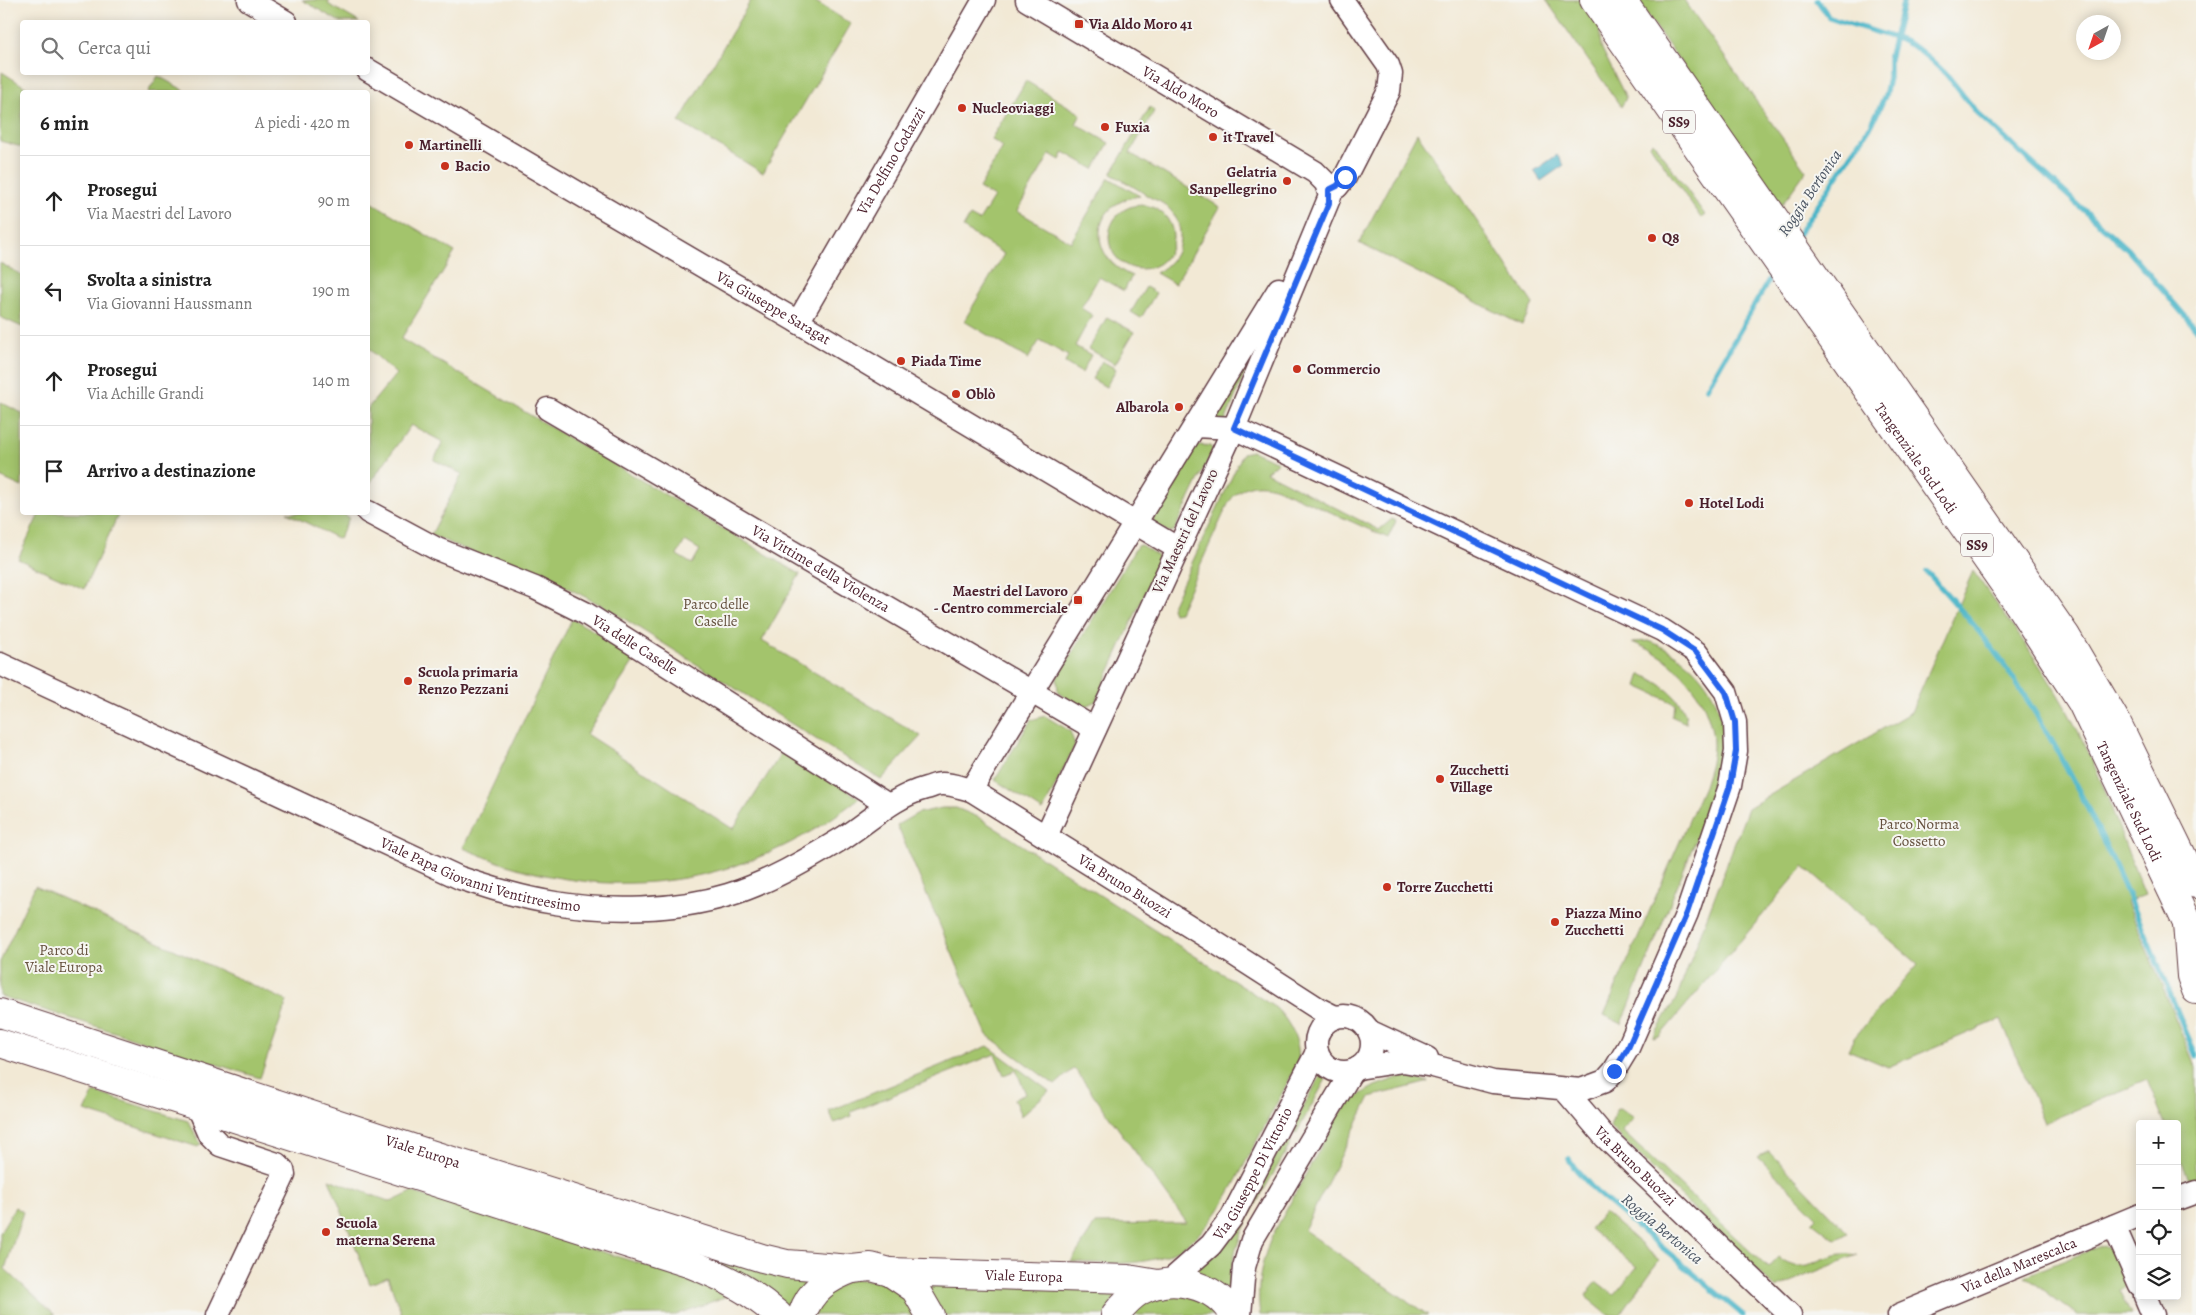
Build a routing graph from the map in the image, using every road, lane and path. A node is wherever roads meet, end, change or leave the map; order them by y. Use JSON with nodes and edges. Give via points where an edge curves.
{"nodes":[{"id":1,"x":249,"y":0,"type":"edge"},
{"id":2,"x":984,"y":0,"type":"edge"},
{"id":3,"x":1027,"y":0,"type":"edge"},
{"id":4,"x":1342,"y":0,"type":"edge"},
{"id":5,"x":1594,"y":0,"type":"edge"},
{"id":6,"x":1622,"y":0,"type":"edge"},
{"id":7,"x":282,"y":20,"type":"edge"},
{"id":8,"x":370,"y":71,"type":"edge"},
{"id":9,"x":1329,"y":190,"type":"junction"},
{"id":10,"x":1319,"y":224,"type":"junction"},
{"id":11,"x":1771,"y":232,"type":"junction"},
{"id":12,"x":1802,"y":277,"type":"junction"},
{"id":13,"x":798,"y":322,"type":"junction"},
{"id":14,"x":548,"y":409,"type":"dead end"},
{"id":15,"x":1195,"y":426,"type":"junction"},
{"id":16,"x":1234,"y":428,"type":"junction"},
{"id":17,"x":370,"y":513,"type":"edge"},
{"id":18,"x":1134,"y":524,"type":"junction"},
{"id":19,"x":1177,"y":548,"type":"junction"},
{"id":20,"x":0,"y":664,"type":"edge"},
{"id":21,"x":1031,"y":692,"type":"junction"},
{"id":22,"x":1095,"y":729,"type":"junction"},
{"id":23,"x":970,"y":790,"type":"junction"},
{"id":24,"x":888,"y":805,"type":"junction"},
{"id":25,"x":1046,"y":836,"type":"junction"},
{"id":26,"x":2196,"y":884,"type":"edge"},
{"id":27,"x":2192,"y":932,"type":"edge"},
{"id":28,"x":1279,"y":982,"type":"junction"},
{"id":29,"x":2196,"y":990,"type":"edge"},
{"id":30,"x":0,"y":1013,"type":"edge"},
{"id":31,"x":1335,"y":1018,"type":"junction"},
{"id":32,"x":1369,"y":1031,"type":"junction"},
{"id":33,"x":0,"y":1043,"type":"edge"},
{"id":34,"x":1317,"y":1045,"type":"junction"},
{"id":35,"x":1355,"y":1070,"type":"junction"},
{"id":36,"x":1455,"y":1072,"type":"junction"},
{"id":37,"x":1564,"y":1089,"type":"junction"},
{"id":38,"x":196,"y":1104,"type":"junction"},
{"id":39,"x":421,"y":1164,"type":"junction"},
{"id":40,"x":2196,"y":1192,"type":"edge"},
{"id":41,"x":2181,"y":1198,"type":"edge"},
{"id":42,"x":2136,"y":1217,"type":"edge"},
{"id":43,"x":2114,"y":1226,"type":"junction"},
{"id":44,"x":695,"y":1252,"type":"junction"},
{"id":45,"x":852,"y":1269,"type":"junction"},
{"id":46,"x":890,"y":1272,"type":"junction"},
{"id":47,"x":2136,"y":1276,"type":"edge"},
{"id":48,"x":1164,"y":1283,"type":"junction"},
{"id":49,"x":2147,"y":1300,"type":"edge"},
{"id":50,"x":218,"y":1315,"type":"edge"},
{"id":51,"x":778,"y":1315,"type":"edge"},
{"id":52,"x":802,"y":1315,"type":"edge"},
{"id":53,"x":930,"y":1315,"type":"edge"},
{"id":54,"x":1115,"y":1315,"type":"edge"},
{"id":55,"x":1233,"y":1315,"type":"edge"},
{"id":56,"x":1240,"y":1315,"type":"edge"},
{"id":57,"x":1790,"y":1315,"type":"edge"},
{"id":58,"x":1899,"y":1315,"type":"edge"},
{"id":59,"x":2153,"y":1315,"type":"edge"}],
"edges":[{"from":1,"to":7,"type":"street"},
{"from":2,"to":13,"type":"street","name":"Via Delfino Codazzi"},
{"from":3,"to":9,"type":"street","name":"Via Aldo Moro","via":[[1314,172]]},
{"from":4,"to":9,"type":"street","via":[[1388,65],[1391,84],[1345,177]]},
{"from":5,"to":11,"type":"main road","name":"Tangenziale Sud Lodi","number":"SS9"},
{"from":6,"to":11,"type":"main road","name":"Tangenziale Sud Lodi","number":"SS9"},
{"from":8,"to":13,"type":"street","name":"Via Giuseppe Saragat"},
{"from":9,"to":10,"type":"street","name":"Via Maestri del Lavoro","via":[[1329,203]]},
{"from":10,"to":15,"type":"street","name":"Via Maestri del Lavoro"},
{"from":10,"to":16,"type":"street","name":"Via Maestri del Lavoro"},
{"from":11,"to":12,"type":"main road","name":"Tangenziale Sud Lodi","number":"SS9"},
{"from":12,"to":26,"type":"main road","name":"Tangenziale Sud Lodi","number":"SS9","via":[[2040,596],[2093,679],[2141,768]]},
{"from":12,"to":27,"type":"main road","name":"Tangenziale Sud Lodi","number":"SS9","via":[[2077,694]]},
{"from":13,"to":18,"type":"street","name":"Via Giuseppe Saragat"},
{"from":14,"to":21,"type":"street","name":"Via Vittime della Violenza"},
{"from":15,"to":16,"type":"street"},
{"from":15,"to":18,"type":"street","name":"Via Maestri del Lavoro"},
{"from":16,"to":19,"type":"street","name":"Via Maestri del Lavoro"},
{"from":16,"to":37,"type":"street","via":[[1662,630],[1696,652],[1726,692],[1735,722],[1736,742],[1730,786],[1687,913],[1628,1048],[1614,1071],[1605,1081],[1594,1086],[1581,1090]]},
{"from":17,"to":24,"type":"street","name":"Via delle Caselle","via":[[437,548],[586,612]]},
{"from":18,"to":19,"type":"street","name":"Via Giuseppe Saragat"},
{"from":18,"to":21,"type":"street","name":"Via Maestri del Lavoro"},
{"from":19,"to":22,"type":"street","name":"Via Maestri del Lavoro"},
{"from":20,"to":24,"type":"street","name":"Viale Papa Giovanni Ventitreesimo","via":[[460,878],[556,904],[670,908],[728,895],[775,876],[844,838]]},
{"from":21,"to":22,"type":"street","name":"Via Vittime della Violenza"},
{"from":21,"to":23,"type":"street","name":"Via Maestri del Lavoro"},
{"from":22,"to":25,"type":"street","name":"Via Maestri del Lavoro"},
{"from":23,"to":24,"type":"street","name":"Viale Papa Giovanni Ventitreesimo","via":[[942,784],[911,792]]},
{"from":23,"to":25,"type":"street","name":"Via Bruno Buozzi"},
{"from":25,"to":28,"type":"street","name":"Via Bruno Buozzi"},
{"from":27,"to":29,"type":"main road","via":[[2191,976]]},
{"from":28,"to":31,"type":"street","name":"Via Bruno Buozzi"},
{"from":28,"to":34,"type":"street","name":"Via Bruno Buozzi","via":[[1296,1000]]},
{"from":30,"to":39,"type":"main road","name":"Viale Europa"},
{"from":31,"to":32,"type":"street","via":[[1352,1017]]},
{"from":31,"to":34,"type":"street","via":[[1322,1027]]},
{"from":32,"to":35,"type":"street","via":[[1371,1052],[1366,1062]]},
{"from":32,"to":36,"type":"street"},
{"from":33,"to":38,"type":"main road","name":"Viale Europa"},
{"from":34,"to":35,"type":"street","via":[[1322,1062],[1332,1069],[1342,1072]]},
{"from":34,"to":48,"type":"street","name":"Via Giuseppe Di Vittorio","via":[[1232,1217],[1211,1245]]},
{"from":35,"to":36,"type":"street","via":[[1403,1061]]},
{"from":35,"to":56,"type":"street","via":[[1252,1240],[1244,1266]]},
{"from":36,"to":37,"type":"street","via":[[1493,1082]]},
{"from":37,"to":57,"type":"street","name":"Via Bruno Buozzi","via":[[1605,1137]]},
{"from":38,"to":39,"type":"main road","name":"Viale Europa"},
{"from":38,"to":50,"type":"street","via":[[209,1134],[220,1145],[277,1164],[284,1175]]},
{"from":39,"to":44,"type":"main road","name":"Viale Europa"},
{"from":40,"to":41,"type":"street"},
{"from":42,"to":43,"type":"street","name":"Via della Marescalca"},
{"from":43,"to":47,"type":"street"},
{"from":43,"to":58,"type":"street","name":"Via della Marescalca"},
{"from":44,"to":45,"type":"main road","name":"Viale Europa"},
{"from":44,"to":51,"type":"main road","name":"Viale Europa"},
{"from":45,"to":46,"type":"main road","name":"Viale Europa","via":[[871,1267]]},
{"from":45,"to":52,"type":"main road","name":"Viale Europa","via":[[833,1276],[817,1288]]},
{"from":46,"to":48,"type":"main road","name":"Viale Europa"},
{"from":46,"to":53,"type":"main road","name":"Viale Europa","via":[[915,1289]]},
{"from":48,"to":54,"type":"main road","via":[[1141,1290]]},
{"from":48,"to":55,"type":"main road","name":"Viale Europa","via":[[1186,1283],[1204,1288]]},
{"from":49,"to":59,"type":"street"}]}
